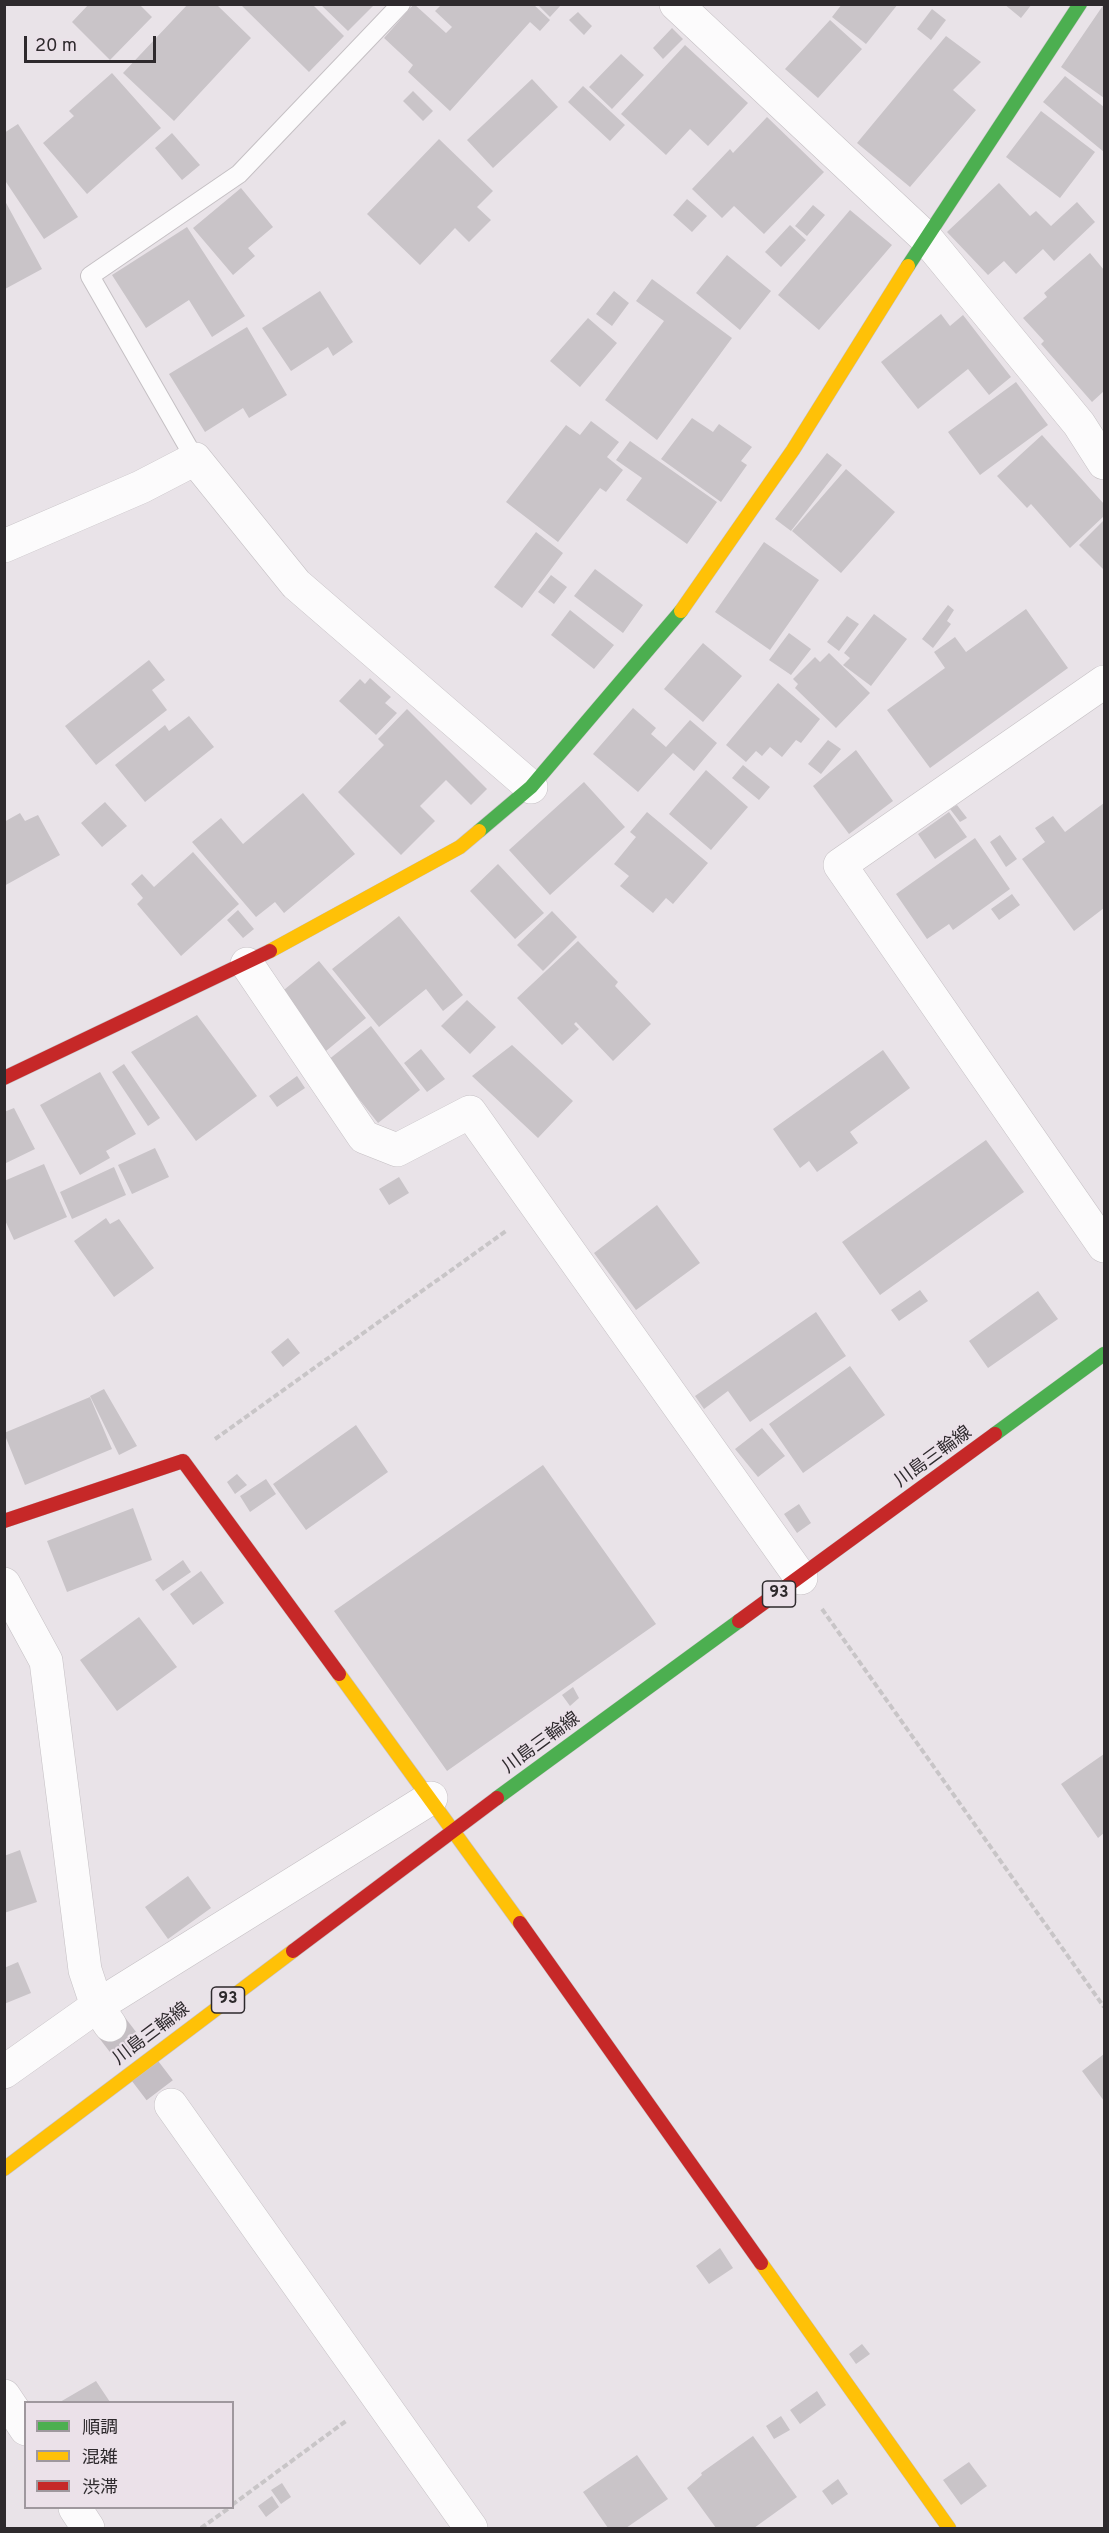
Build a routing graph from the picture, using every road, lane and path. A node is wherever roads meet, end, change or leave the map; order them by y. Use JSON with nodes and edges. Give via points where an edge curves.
{"nodes":[{"id":1,"x":401,"y":4,"type":"edge"},
{"id":2,"x":676,"y":4,"type":"edge"},
{"id":3,"x":1080,"y":4,"type":"edge"},
{"id":4,"x":926,"y":238,"type":"junction"},
{"id":5,"x":195,"y":459,"type":"junction"},
{"id":6,"x":1104,"y":463,"type":"edge"},
{"id":7,"x":4,"y":546,"type":"edge"},
{"id":8,"x":1104,"y":682,"type":"edge"},
{"id":9,"x":531,"y":787,"type":"junction"},
{"id":10,"x":248,"y":964,"type":"junction"},
{"id":11,"x":4,"y":1078,"type":"edge"},
{"id":12,"x":538,"y":1208,"type":"junction"},
{"id":13,"x":1104,"y":1246,"type":"edge"},
{"id":14,"x":1104,"y":1354,"type":"edge"},
{"id":15,"x":183,"y":1461,"type":"junction"},
{"id":16,"x":4,"y":1521,"type":"edge"},
{"id":17,"x":801,"y":1578,"type":"junction"},
{"id":18,"x":4,"y":1584,"type":"edge"},
{"id":19,"x":431,"y":1798,"type":"junction"},
{"id":20,"x":452,"y":1832,"type":"junction"},
{"id":21,"x":1104,"y":2007,"type":"edge"},
{"id":22,"x":103,"y":2015,"type":"junction"},
{"id":23,"x":4,"y":2072,"type":"edge"},
{"id":24,"x":171,"y":2105,"type":"tunnel mouth"},
{"id":25,"x":4,"y":2169,"type":"edge"},
{"id":26,"x":4,"y":2396,"type":"edge"},
{"id":27,"x":378,"y":2398,"type":"junction"},
{"id":28,"x":24,"y":2426,"type":"edge"},
{"id":29,"x":234,"y":2504,"type":"edge"},
{"id":30,"x":76,"y":2509,"type":"edge"},
{"id":31,"x":227,"y":2509,"type":"edge"},
{"id":32,"x":88,"y":2529,"type":"edge"},
{"id":33,"x":201,"y":2529,"type":"edge"},
{"id":34,"x":471,"y":2529,"type":"edge"},
{"id":35,"x":949,"y":2529,"type":"edge"}],
"edges":[{"from":1,"to":5,"type":"lane","via":[[239,174],[90,276]]},
{"from":2,"to":4,"type":"street"},
{"from":3,"to":4,"type":"street"},
{"from":4,"to":6,"type":"street","via":[[1079,424]]},
{"from":4,"to":9,"type":"street","via":[[793,450],[681,611]]},
{"from":5,"to":7,"type":"street","via":[[141,487]]},
{"from":5,"to":9,"type":"street","via":[[296,584]]},
{"from":8,"to":13,"type":"street","via":[[840,865]]},
{"from":9,"to":10,"type":"street","via":[[460,847]]},
{"from":10,"to":11,"type":"street"},
{"from":10,"to":12,"type":"street","via":[[364,1137],[397,1150],[471,1112]]},
{"from":12,"to":15,"type":"path"},
{"from":12,"to":17,"type":"street"},
{"from":14,"to":17,"type":"street","name":"川島三輪線","number":"93"},
{"from":15,"to":16,"type":"street"},
{"from":15,"to":19,"type":"street"},
{"from":17,"to":20,"type":"street","name":"川島三輪線","number":"93"},
{"from":17,"to":21,"type":"path"},
{"from":18,"to":22,"type":"street","via":[[46,1661],[85,1970]]},
{"from":19,"to":20,"type":"street"},
{"from":19,"to":22,"type":"street"},
{"from":20,"to":25,"type":"street","name":"川島三輪線","number":"93"},
{"from":20,"to":35,"type":"street"},
{"from":22,"to":23,"type":"street"},
{"from":24,"to":27,"type":"street"},
{"from":26,"to":28,"type":"street"},
{"from":27,"to":29,"type":"path"},
{"from":27,"to":34,"type":"street"},
{"from":30,"to":32,"type":"street"},
{"from":31,"to":33,"type":"path"}]}
